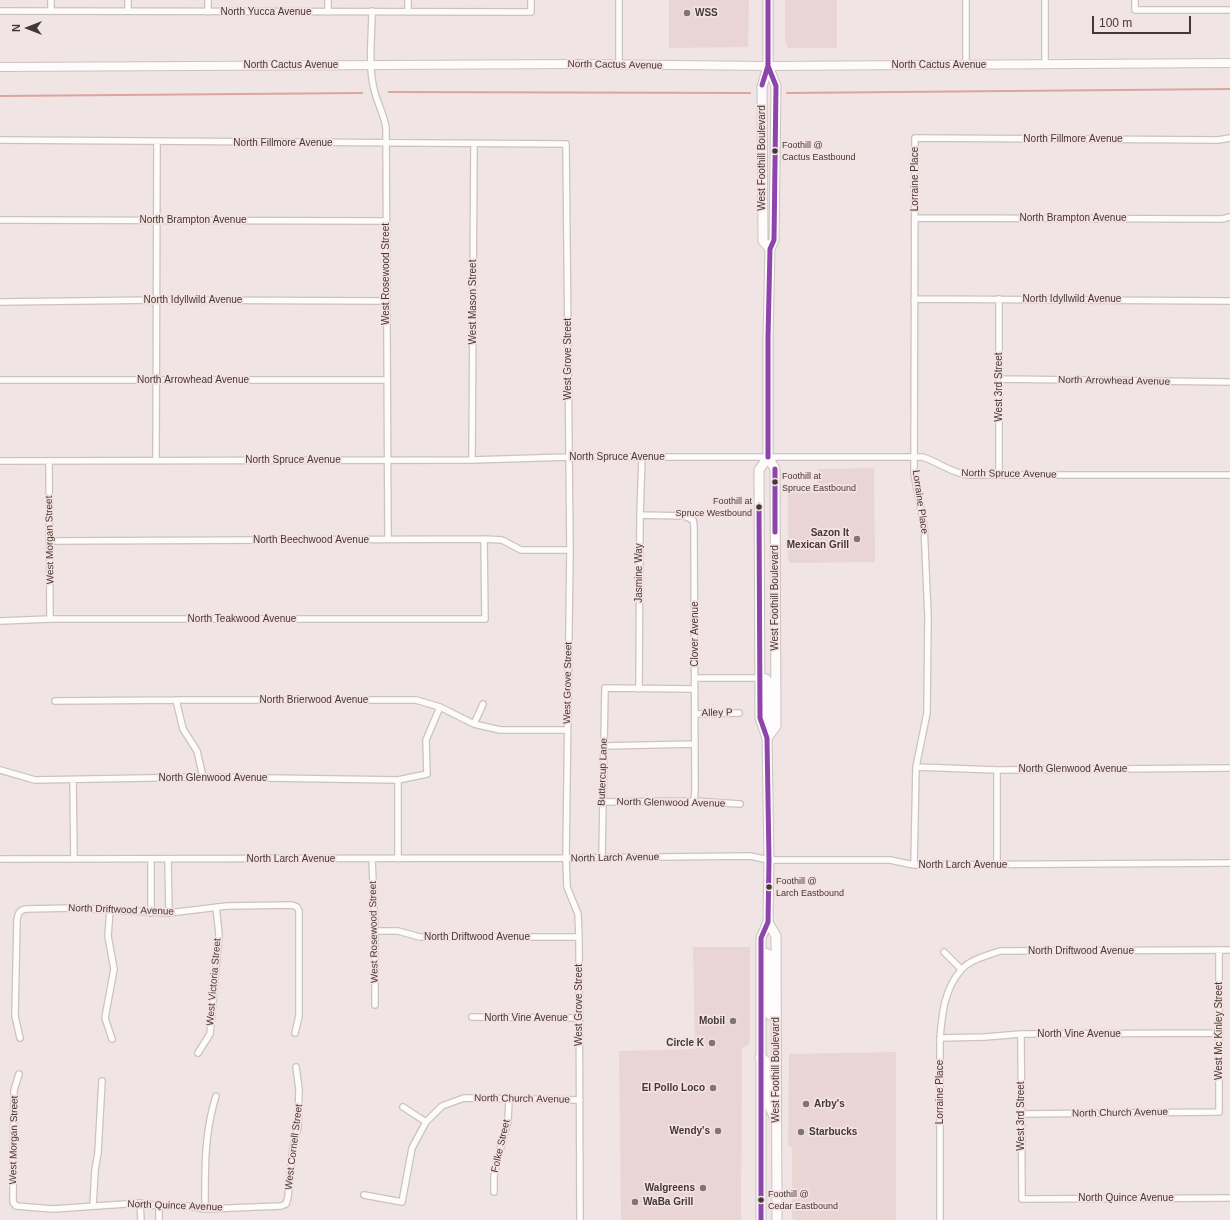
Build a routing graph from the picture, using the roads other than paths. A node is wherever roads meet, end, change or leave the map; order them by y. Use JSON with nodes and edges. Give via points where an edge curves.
{"nodes":[{"id":1,"x":51,"y":0,"type":"edge"},
{"id":2,"x":128,"y":0,"type":"edge"},
{"id":3,"x":208,"y":0,"type":"edge"},
{"id":4,"x":328,"y":0,"type":"edge"},
{"id":5,"x":408,"y":0,"type":"edge"},
{"id":6,"x":531,"y":0,"type":"edge"},
{"id":7,"x":619,"y":0,"type":"edge"},
{"id":8,"x":768,"y":0,"type":"edge"},
{"id":9,"x":966,"y":0,"type":"edge"},
{"id":10,"x":1045,"y":0,"type":"edge"},
{"id":11,"x":1135,"y":0,"type":"edge"},
{"id":12,"x":1230,"y":10,"type":"edge"},
{"id":13,"x":0,"y":11,"type":"edge"},
{"id":14,"x":51,"y":11,"type":"junction"},
{"id":15,"x":128,"y":11,"type":"junction"},
{"id":16,"x":328,"y":11,"type":"junction"},
{"id":17,"x":372,"y":11,"type":"junction"},
{"id":18,"x":408,"y":11,"type":"junction"},
{"id":19,"x":208,"y":12,"type":"junction"},
{"id":20,"x":1230,"y":63,"type":"edge"},
{"id":21,"x":966,"y":64,"type":"junction"},
{"id":22,"x":1045,"y":64,"type":"junction"},
{"id":23,"x":371,"y":65,"type":"junction"},
{"id":24,"x":619,"y":65,"type":"junction"},
{"id":25,"x":768,"y":66,"type":"junction"},
{"id":26,"x":0,"y":67,"type":"edge"},
{"id":27,"x":915,"y":138,"type":"joint"},
{"id":28,"x":1230,"y":138,"type":"edge"},
{"id":29,"x":0,"y":140,"type":"edge"},
{"id":30,"x":386,"y":142,"type":"junction"},
{"id":31,"x":157,"y":143,"type":"junction"},
{"id":32,"x":474,"y":144,"type":"junction"},
{"id":33,"x":566,"y":144,"type":"joint"},
{"id":34,"x":915,"y":218,"type":"junction"},
{"id":35,"x":1230,"y":218,"type":"edge"},
{"id":36,"x":0,"y":220,"type":"edge"},
{"id":37,"x":156,"y":220,"type":"junction"},
{"id":38,"x":386,"y":221,"type":"junction"},
{"id":39,"x":770,"y":249,"type":"junction"},
{"id":40,"x":914,"y":299,"type":"junction"},
{"id":41,"x":999,"y":299,"type":"junction"},
{"id":42,"x":157,"y":300,"type":"junction"},
{"id":43,"x":386,"y":301,"type":"junction"},
{"id":44,"x":1230,"y":301,"type":"edge"},
{"id":45,"x":0,"y":302,"type":"edge"},
{"id":46,"x":999,"y":379,"type":"junction"},
{"id":47,"x":0,"y":380,"type":"edge"},
{"id":48,"x":157,"y":380,"type":"junction"},
{"id":49,"x":386,"y":380,"type":"junction"},
{"id":50,"x":1230,"y":382,"type":"edge"},
{"id":51,"x":569,"y":457,"type":"junction"},
{"id":52,"x":642,"y":457,"type":"junction"},
{"id":53,"x":768,"y":457,"type":"junction"},
{"id":54,"x":915,"y":457,"type":"junction"},
{"id":55,"x":387,"y":459,"type":"junction"},
{"id":56,"x":472,"y":460,"type":"junction"},
{"id":57,"x":0,"y":461,"type":"edge"},
{"id":58,"x":49,"y":461,"type":"junction"},
{"id":59,"x":156,"y":461,"type":"junction"},
{"id":60,"x":998,"y":475,"type":"junction"},
{"id":61,"x":1230,"y":475,"type":"edge"},
{"id":62,"x":640,"y":515,"type":"junction"},
{"id":63,"x":388,"y":539,"type":"junction"},
{"id":64,"x":484,"y":539,"type":"junction"},
{"id":65,"x":50,"y":541,"type":"junction"},
{"id":66,"x":570,"y":550,"type":"junction"},
{"id":67,"x":50,"y":619,"type":"junction"},
{"id":68,"x":0,"y":621,"type":"edge"},
{"id":69,"x":695,"y":678,"type":"junction"},
{"id":70,"x":760,"y":678,"type":"junction"},
{"id":71,"x":639,"y":689,"type":"junction"},
{"id":72,"x":695,"y":689,"type":"junction"},
{"id":73,"x":176,"y":700,"type":"junction"},
{"id":74,"x":55,"y":702,"type":"dead end"},
{"id":75,"x":482,"y":704,"type":"dead end"},
{"id":76,"x":440,"y":707,"type":"junction"},
{"id":77,"x":738,"y":713,"type":"dead end"},
{"id":78,"x":695,"y":714,"type":"junction"},
{"id":79,"x":474,"y":724,"type":"junction"},
{"id":80,"x":567,"y":730,"type":"junction"},
{"id":81,"x":767,"y":738,"type":"junction"},
{"id":82,"x":695,"y":744,"type":"junction"},
{"id":83,"x":604,"y":746,"type":"junction"},
{"id":84,"x":916,"y":767,"type":"junction"},
{"id":85,"x":1230,"y":768,"type":"edge"},
{"id":86,"x":0,"y":770,"type":"edge"},
{"id":87,"x":997,"y":770,"type":"junction"},
{"id":88,"x":203,"y":776,"type":"junction"},
{"id":89,"x":73,"y":780,"type":"junction"},
{"id":90,"x":398,"y":780,"type":"junction"},
{"id":91,"x":694,"y":801,"type":"junction"},
{"id":92,"x":602,"y":802,"type":"junction"},
{"id":93,"x":740,"y":804,"type":"dead end"},
{"id":94,"x":602,"y":857,"type":"junction"},
{"id":95,"x":566,"y":858,"type":"junction"},
{"id":96,"x":0,"y":859,"type":"edge"},
{"id":97,"x":74,"y":859,"type":"junction"},
{"id":98,"x":151,"y":859,"type":"junction"},
{"id":99,"x":168,"y":859,"type":"junction"},
{"id":100,"x":372,"y":859,"type":"junction"},
{"id":101,"x":398,"y":859,"type":"junction"},
{"id":102,"x":769,"y":860,"type":"junction"},
{"id":103,"x":1230,"y":863,"type":"edge"},
{"id":104,"x":914,"y":865,"type":"junction"},
{"id":105,"x":997,"y":865,"type":"junction"},
{"id":106,"x":216,"y":907,"type":"junction"},
{"id":107,"x":110,"y":910,"type":"junction"},
{"id":108,"x":151,"y":913,"type":"junction"},
{"id":109,"x":169,"y":913,"type":"junction"},
{"id":110,"x":768,"y":922,"type":"junction"},
{"id":111,"x":375,"y":931,"type":"junction"},
{"id":112,"x":579,"y":937,"type":"junction"},
{"id":113,"x":1219,"y":950,"type":"junction"},
{"id":114,"x":1230,"y":950,"type":"edge"},
{"id":115,"x":760,"y":952,"type":"junction"},
{"id":116,"x":944,"y":952,"type":"dead end"},
{"id":117,"x":961,"y":969,"type":"junction"},
{"id":118,"x":376,"y":1005,"type":"dead end"},
{"id":119,"x":472,"y":1017,"type":"dead end"},
{"id":120,"x":579,"y":1018,"type":"junction"},
{"id":121,"x":776,"y":1025,"type":"junction"},
{"id":122,"x":295,"y":1033,"type":"dead end"},
{"id":123,"x":1220,"y":1033,"type":"junction"},
{"id":124,"x":1021,"y":1034,"type":"junction"},
{"id":125,"x":20,"y":1038,"type":"dead end"},
{"id":126,"x":940,"y":1038,"type":"junction"},
{"id":127,"x":112,"y":1039,"type":"dead end"},
{"id":128,"x":198,"y":1053,"type":"dead end"},
{"id":129,"x":760,"y":1057,"type":"junction"},
{"id":130,"x":296,"y":1067,"type":"dead end"},
{"id":131,"x":19,"y":1074,"type":"dead end"},
{"id":132,"x":102,"y":1081,"type":"dead end"},
{"id":133,"x":216,"y":1096,"type":"dead end"},
{"id":134,"x":509,"y":1099,"type":"junction"},
{"id":135,"x":580,"y":1100,"type":"junction"},
{"id":136,"x":403,"y":1106,"type":"dead end"},
{"id":137,"x":1218,"y":1112,"type":"joint"},
{"id":138,"x":1021,"y":1114,"type":"junction"},
{"id":139,"x":426,"y":1122,"type":"junction"},
{"id":140,"x":776,"y":1122,"type":"junction"},
{"id":141,"x":494,"y":1192,"type":"dead end"},
{"id":142,"x":364,"y":1194,"type":"dead end"},
{"id":143,"x":1022,"y":1198,"type":"joint"},
{"id":144,"x":1230,"y":1198,"type":"edge"},
{"id":145,"x":140,"y":1203,"type":"junction"},
{"id":146,"x":286,"y":1204,"type":"joint"},
{"id":147,"x":16,"y":1206,"type":"joint"},
{"id":148,"x":93,"y":1206,"type":"junction"},
{"id":149,"x":159,"y":1206,"type":"junction"},
{"id":150,"x":205,"y":1209,"type":"junction"},
{"id":151,"x":140,"y":1220,"type":"edge"},
{"id":152,"x":159,"y":1220,"type":"edge"},
{"id":153,"x":580,"y":1220,"type":"edge"},
{"id":154,"x":761,"y":1220,"type":"edge"},
{"id":155,"x":776,"y":1220,"type":"edge"},
{"id":156,"x":940,"y":1220,"type":"edge"}],
"edges":[{"from":1,"to":14,"type":"street"},
{"from":2,"to":15,"type":"street"},
{"from":3,"to":19,"type":"street"},
{"from":4,"to":16,"type":"street"},
{"from":5,"to":18,"type":"street"},
{"from":6,"to":18,"type":"street","name":"North Yucca Avenue","via":[[531,12]]},
{"from":7,"to":24,"type":"street"},
{"from":8,"to":25,"type":"main road","name":"West Foothill Boulevard"},
{"from":9,"to":21,"type":"street"},
{"from":10,"to":22,"type":"street"},
{"from":11,"to":12,"type":"street","via":[[1135,10]]},
{"from":13,"to":14,"type":"street","name":"North Yucca Avenue"},
{"from":14,"to":15,"type":"street","name":"North Yucca Avenue"},
{"from":15,"to":19,"type":"street","name":"North Yucca Avenue"},
{"from":16,"to":17,"type":"street","name":"North Yucca Avenue"},
{"from":16,"to":19,"type":"street","name":"North Yucca Avenue"},
{"from":17,"to":18,"type":"street","name":"North Yucca Avenue"},
{"from":17,"to":23,"type":"street","name":"West Rosewood Street"},
{"from":20,"to":22,"type":"main road","name":"North Cactus Avenue"},
{"from":21,"to":22,"type":"main road","name":"North Cactus Avenue"},
{"from":21,"to":25,"type":"main road","name":"North Cactus Avenue"},
{"from":23,"to":24,"type":"main road","name":"North Cactus Avenue"},
{"from":23,"to":26,"type":"main road","name":"North Cactus Avenue"},
{"from":23,"to":30,"type":"street","name":"West Rosewood Street","via":[[374,90],[385,118]]},
{"from":24,"to":25,"type":"main road","name":"North Cactus Avenue"},
{"from":25,"to":39,"type":"main road","name":"West Foothill Boulevard","via":[[776,86],[774,240]]},
{"from":25,"to":39,"type":"main road","name":"West Foothill Boulevard","via":[[762,87],[763,242]]},
{"from":27,"to":28,"type":"street","name":"North Fillmore Avenue"},
{"from":27,"to":34,"type":"street","name":"Lorraine Place"},
{"from":29,"to":31,"type":"street","name":"North Fillmore Avenue"},
{"from":30,"to":31,"type":"street","name":"North Fillmore Avenue"},
{"from":30,"to":32,"type":"street","name":"North Fillmore Avenue"},
{"from":30,"to":38,"type":"street","name":"West Rosewood Street"},
{"from":31,"to":37,"type":"street"},
{"from":32,"to":33,"type":"street","name":"North Fillmore Avenue"},
{"from":32,"to":56,"type":"street","name":"West Mason Street"},
{"from":33,"to":51,"type":"street","name":"West Grove Street"},
{"from":34,"to":35,"type":"street","name":"North Brampton Avenue"},
{"from":34,"to":40,"type":"street","name":"Lorraine Place"},
{"from":36,"to":37,"type":"street","name":"North Brampton Avenue"},
{"from":37,"to":38,"type":"street","name":"North Brampton Avenue"},
{"from":37,"to":42,"type":"street"},
{"from":38,"to":43,"type":"street","name":"West Rosewood Street"},
{"from":39,"to":53,"type":"main road","name":"West Foothill Boulevard"},
{"from":40,"to":41,"type":"street","name":"North Idyllwild Avenue"},
{"from":40,"to":54,"type":"street","name":"Lorraine Place"},
{"from":41,"to":44,"type":"street","name":"North Idyllwild Avenue"},
{"from":41,"to":46,"type":"street","name":"West 3rd Street"},
{"from":42,"to":43,"type":"street","name":"North Idyllwild Avenue"},
{"from":42,"to":45,"type":"street","name":"North Idyllwild Avenue"},
{"from":42,"to":48,"type":"street"},
{"from":43,"to":49,"type":"street","name":"West Rosewood Street"},
{"from":46,"to":50,"type":"street","name":"North Arrowhead Avenue"},
{"from":46,"to":60,"type":"street","name":"West 3rd Street"},
{"from":47,"to":48,"type":"street","name":"North Arrowhead Avenue"},
{"from":48,"to":49,"type":"street","name":"North Arrowhead Avenue"},
{"from":48,"to":59,"type":"street"},
{"from":49,"to":55,"type":"street","name":"West Rosewood Street"},
{"from":51,"to":52,"type":"street","name":"North Spruce Avenue"},
{"from":51,"to":56,"type":"street","name":"North Spruce Avenue"},
{"from":51,"to":66,"type":"street","name":"West Grove Street"},
{"from":52,"to":53,"type":"street","name":"North Spruce Avenue"},
{"from":52,"to":62,"type":"street","name":"Jasmine Way"},
{"from":53,"to":54,"type":"street","name":"North Spruce Avenue"},
{"from":53,"to":70,"type":"main road","name":"West Foothill Boulevard","via":[[759,470]]},
{"from":53,"to":81,"type":"main road","name":"West Foothill Boulevard","via":[[775,469],[776,726]]},
{"from":54,"to":60,"type":"street","name":"North Spruce Avenue","via":[[930,459],[959,474]]},
{"from":54,"to":84,"type":"street","name":"Lorraine Place","via":[[914,474],[924,526],[928,616],[927,713]]},
{"from":55,"to":56,"type":"street","name":"North Spruce Avenue"},
{"from":55,"to":59,"type":"street","name":"North Spruce Avenue"},
{"from":55,"to":63,"type":"street","name":"West Rosewood Street"},
{"from":57,"to":58,"type":"street","name":"North Spruce Avenue"},
{"from":58,"to":59,"type":"street","name":"North Spruce Avenue"},
{"from":58,"to":65,"type":"street","name":"West Morgan Street"},
{"from":60,"to":61,"type":"street","name":"North Spruce Avenue"},
{"from":62,"to":69,"type":"street","name":"Clover Avenue","via":[[684,516],[693,520]]},
{"from":62,"to":71,"type":"street","name":"Jasmine Way"},
{"from":63,"to":64,"type":"street","name":"North Beechwood Avenue"},
{"from":63,"to":65,"type":"street","name":"North Beechwood Avenue"},
{"from":64,"to":66,"type":"street","name":"North Beechwood Avenue","via":[[502,540],[521,550]]},
{"from":64,"to":67,"type":"street","name":"North Teakwood Avenue","via":[[485,619]]},
{"from":65,"to":67,"type":"street","name":"West Morgan Street"},
{"from":66,"to":80,"type":"street","name":"West Grove Street"},
{"from":67,"to":68,"type":"street","name":"North Teakwood Avenue"},
{"from":69,"to":70,"type":"street"},
{"from":69,"to":72,"type":"street","name":"Clover Avenue"},
{"from":70,"to":81,"type":"main road","name":"West Foothill Boulevard","via":[[760,718]]},
{"from":71,"to":72,"type":"street"},
{"from":71,"to":83,"type":"street","name":"Buttercup Lane","via":[[605,688]]},
{"from":72,"to":78,"type":"street","name":"Clover Avenue"},
{"from":73,"to":74,"type":"street","name":"North Brierwood Avenue"},
{"from":73,"to":76,"type":"street","name":"North Brierwood Avenue","via":[[416,700]]},
{"from":73,"to":88,"type":"street","via":[[183,729],[197,752]]},
{"from":75,"to":79,"type":"street"},
{"from":76,"to":79,"type":"street","name":"North Brierwood Avenue"},
{"from":76,"to":90,"type":"street","name":"North Glenwood Avenue","via":[[426,740],[427,774]]},
{"from":77,"to":78,"type":"street","name":"Alley P"},
{"from":78,"to":82,"type":"street","name":"Clover Avenue"},
{"from":79,"to":80,"type":"street","name":"North Brierwood Avenue","via":[[500,730]]},
{"from":80,"to":95,"type":"street","name":"West Grove Street"},
{"from":81,"to":102,"type":"main road","name":"West Foothill Boulevard"},
{"from":82,"to":83,"type":"street"},
{"from":82,"to":91,"type":"street","name":"Clover Avenue"},
{"from":83,"to":92,"type":"street","name":"Buttercup Lane"},
{"from":84,"to":87,"type":"street","name":"North Glenwood Avenue"},
{"from":84,"to":104,"type":"street","name":"Lorraine Place"},
{"from":85,"to":87,"type":"street","name":"North Glenwood Avenue"},
{"from":86,"to":89,"type":"street","name":"North Glenwood Avenue","via":[[35,780]]},
{"from":87,"to":105,"type":"street"},
{"from":88,"to":89,"type":"street","name":"North Glenwood Avenue"},
{"from":88,"to":90,"type":"street","name":"North Glenwood Avenue"},
{"from":89,"to":97,"type":"street"},
{"from":90,"to":101,"type":"street"},
{"from":91,"to":92,"type":"street","name":"North Glenwood Avenue"},
{"from":91,"to":93,"type":"street","name":"North Glenwood Avenue"},
{"from":92,"to":94,"type":"street","name":"Buttercup Lane"},
{"from":94,"to":95,"type":"street","name":"North Larch Avenue"},
{"from":94,"to":102,"type":"street","name":"North Larch Avenue","via":[[750,856]]},
{"from":95,"to":101,"type":"street","name":"North Larch Avenue"},
{"from":95,"to":112,"type":"street","name":"West Grove Street","via":[[567,887],[578,914]]},
{"from":96,"to":97,"type":"street","name":"North Larch Avenue"},
{"from":97,"to":98,"type":"street","name":"North Larch Avenue"},
{"from":98,"to":99,"type":"street","name":"North Larch Avenue"},
{"from":98,"to":108,"type":"street"},
{"from":99,"to":100,"type":"street","name":"North Larch Avenue"},
{"from":99,"to":109,"type":"street"},
{"from":100,"to":101,"type":"street","name":"North Larch Avenue"},
{"from":100,"to":111,"type":"street","name":"West Rosewood Street"},
{"from":102,"to":104,"type":"street","name":"North Larch Avenue","via":[[890,860]]},
{"from":102,"to":110,"type":"main road","name":"West Foothill Boulevard"},
{"from":103,"to":105,"type":"street","name":"North Larch Avenue"},
{"from":104,"to":105,"type":"street","name":"North Larch Avenue"},
{"from":106,"to":109,"type":"street","name":"North Driftwood Avenue"},
{"from":106,"to":122,"type":"street","name":"North Driftwood Avenue","via":[[297,907],[299,1016]]},
{"from":106,"to":128,"type":"street","name":"West Victoria Street","via":[[219,934],[210,1034]]},
{"from":107,"to":108,"type":"street","name":"North Driftwood Avenue"},
{"from":107,"to":125,"type":"street","name":"North Driftwood Avenue","via":[[26,909],[18,914],[15,1016]]},
{"from":107,"to":127,"type":"street","via":[[108,936],[114,969],[105,1018]]},
{"from":108,"to":109,"type":"street","name":"North Driftwood Avenue"},
{"from":110,"to":115,"type":"main road","name":"West Foothill Boulevard","via":[[761,938]]},
{"from":110,"to":121,"type":"main road","name":"West Foothill Boulevard","via":[[776,936]]},
{"from":111,"to":112,"type":"street","name":"North Driftwood Avenue","via":[[398,931],[420,938]]},
{"from":111,"to":118,"type":"street","name":"West Rosewood Street"},
{"from":112,"to":120,"type":"street","name":"West Grove Street"},
{"from":113,"to":114,"type":"street","name":"North Driftwood Avenue"},
{"from":113,"to":117,"type":"street","name":"North Driftwood Avenue","via":[[1000,951],[980,958]]},
{"from":113,"to":123,"type":"street","name":"West Mc Kinley Street"},
{"from":115,"to":121,"type":"main road","via":[[768,954],[770,1014]]},
{"from":115,"to":129,"type":"main road","name":"West Foothill Boulevard"},
{"from":116,"to":117,"type":"street"},
{"from":117,"to":126,"type":"street","name":"Lorraine Place","via":[[948,991],[942,1008]]},
{"from":119,"to":120,"type":"street","name":"North Vine Avenue"},
{"from":120,"to":135,"type":"street","name":"West Grove Street"},
{"from":121,"to":140,"type":"main road","name":"West Foothill Boulevard"},
{"from":123,"to":124,"type":"street","name":"North Vine Avenue"},
{"from":123,"to":137,"type":"street","name":"West Mc Kinley Street"},
{"from":124,"to":126,"type":"street","name":"North Vine Avenue","via":[[984,1038]]},
{"from":124,"to":138,"type":"street","name":"West 3rd Street"},
{"from":126,"to":156,"type":"street","name":"Lorraine Place"},
{"from":129,"to":140,"type":"main road","via":[[766,1061],[768,1068],[768,1105]]},
{"from":129,"to":154,"type":"main road","name":"West Foothill Boulevard"},
{"from":130,"to":146,"type":"street","name":"West Cornell Street","via":[[299,1089],[298,1127],[292,1147]]},
{"from":131,"to":147,"type":"street","name":"West Morgan Street","via":[[14,1090],[13,1202]]},
{"from":132,"to":148,"type":"street"},
{"from":133,"to":150,"type":"street","via":[[205,1156]]},
{"from":134,"to":135,"type":"street","name":"North Church Avenue"},
{"from":134,"to":139,"type":"street","name":"North Church Avenue","via":[[464,1098],[442,1106]]},
{"from":134,"to":141,"type":"street","name":"Folke Street","via":[[508,1120],[494,1176]]},
{"from":135,"to":153,"type":"street","name":"West Grove Street"},
{"from":136,"to":139,"type":"street"},
{"from":137,"to":138,"type":"street","name":"North Church Avenue"},
{"from":138,"to":143,"type":"street","name":"West 3rd Street"},
{"from":139,"to":142,"type":"street","name":"North Church Avenue","via":[[412,1148],[402,1202]]},
{"from":140,"to":155,"type":"main road","name":"West Foothill Boulevard"},
{"from":143,"to":144,"type":"street","name":"North Quince Avenue"},
{"from":145,"to":148,"type":"street","name":"North Quince Avenue"},
{"from":145,"to":149,"type":"street","name":"North Quince Avenue"},
{"from":145,"to":151,"type":"street"},
{"from":146,"to":150,"type":"street","name":"North Quince Avenue"},
{"from":147,"to":148,"type":"street","name":"North Quince Avenue","via":[[53,1209]]},
{"from":149,"to":150,"type":"street","name":"North Quince Avenue"},
{"from":149,"to":152,"type":"street"}]}
